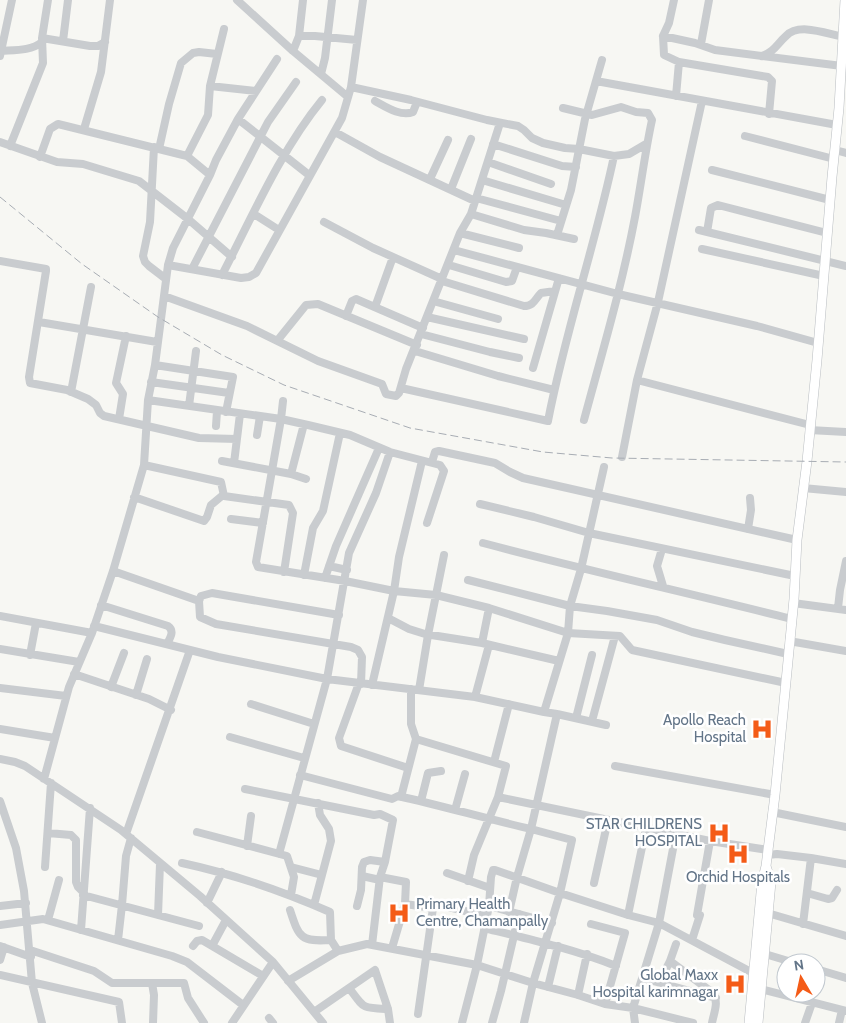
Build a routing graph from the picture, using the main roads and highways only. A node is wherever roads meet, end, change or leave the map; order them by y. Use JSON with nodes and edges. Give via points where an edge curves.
{"nodes":[{"id":1,"x":846,"y":4,"type":"edge"},
{"id":2,"x":764,"y":911,"type":"junction"},
{"id":3,"x":748,"y":1023,"type":"edge"},
{"id":4,"x":758,"y":1023,"type":"edge"}],
"edges":[{"from":1,"to":2,"type":"main road","via":[[818,343],[766,866],[771,882]]},
{"from":2,"to":3,"type":"main road"},
{"from":2,"to":4,"type":"main road","via":[[765,954]]}]}
